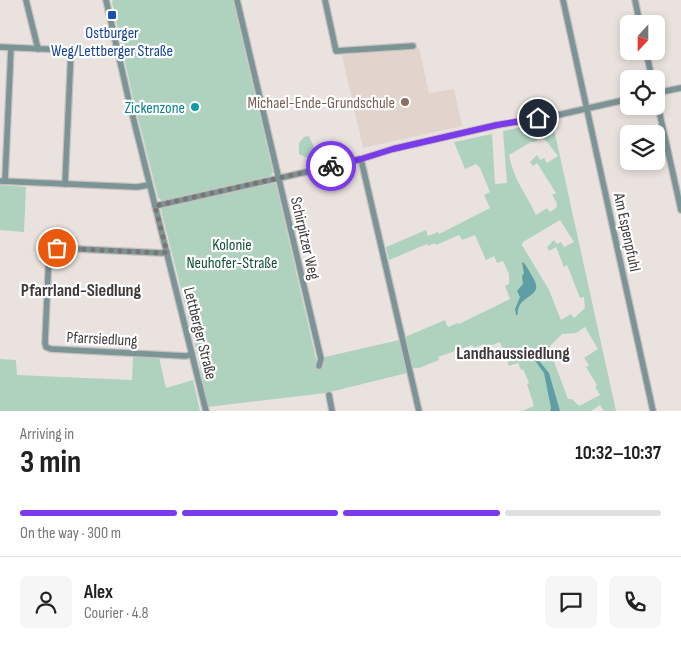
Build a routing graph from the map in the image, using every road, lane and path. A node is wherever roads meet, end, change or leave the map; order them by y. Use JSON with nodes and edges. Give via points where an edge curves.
{"nodes":[{"id":1,"x":26,"y":0,"type":"edge"},
{"id":2,"x":106,"y":0,"type":"edge"},
{"id":3,"x":237,"y":0,"type":"edge"},
{"id":4,"x":325,"y":0,"type":"edge"},
{"id":5,"x":564,"y":0,"type":"edge"},
{"id":6,"x":635,"y":0,"type":"edge"},
{"id":7,"x":638,"y":15,"type":"edge"},
{"id":8,"x":413,"y":46,"type":"dead end"},
{"id":9,"x":0,"y":47,"type":"edge"},
{"id":10,"x":11,"y":48,"type":"junction"},
{"id":11,"x":38,"y":49,"type":"junction"},
{"id":12,"x":71,"y":50,"type":"junction"},
{"id":13,"x":118,"y":51,"type":"junction"},
{"id":14,"x":681,"y":88,"type":"edge"},
{"id":15,"x":665,"y":92,"type":"edge"},
{"id":16,"x":620,"y":101,"type":"edge"},
{"id":17,"x":587,"y":109,"type":"junction"},
{"id":18,"x":660,"y":115,"type":"edge"},
{"id":19,"x":361,"y":159,"type":"junction"},
{"id":20,"x":278,"y":178,"type":"junction"},
{"id":21,"x":3,"y":181,"type":"edge"},
{"id":22,"x":65,"y":184,"type":"junction"},
{"id":23,"x":149,"y":185,"type":"junction"},
{"id":24,"x":155,"y":206,"type":"junction"},
{"id":25,"x":681,"y":210,"type":"edge"},
{"id":26,"x":167,"y":252,"type":"junction"},
{"id":27,"x":192,"y":354,"type":"junction"},
{"id":28,"x":319,"y":366,"type":"dead end"},
{"id":29,"x":329,"y":395,"type":"dead end"},
{"id":30,"x":206,"y":411,"type":"edge"},
{"id":31,"x":332,"y":411,"type":"edge"},
{"id":32,"x":419,"y":411,"type":"edge"},
{"id":33,"x":653,"y":411,"type":"edge"}],
"edges":[{"from":1,"to":11,"type":"street"},
{"from":2,"to":13,"type":"street","name":"Lettberger Straße"},
{"from":3,"to":20,"type":"street","name":"Schirpitzer Weg"},
{"from":4,"to":8,"type":"street","via":[[336,51]]},
{"from":5,"to":17,"type":"street","name":"Am Espenpfuhl"},
{"from":6,"to":7,"type":"street"},
{"from":9,"to":10,"type":"street"},
{"from":10,"to":11,"type":"street"},
{"from":10,"to":21,"type":"street"},
{"from":11,"to":12,"type":"street"},
{"from":12,"to":13,"type":"street"},
{"from":12,"to":22,"type":"street"},
{"from":13,"to":23,"type":"street","name":"Lettberger Straße"},
{"from":14,"to":15,"type":"street"},
{"from":16,"to":17,"type":"street"},
{"from":17,"to":19,"type":"street","via":[[497,125]]},
{"from":17,"to":33,"type":"street","name":"Am Espenpfuhl"},
{"from":18,"to":25,"type":"street"},
{"from":19,"to":20,"type":"street"},
{"from":19,"to":32,"type":"street"},
{"from":20,"to":24,"type":"street"},
{"from":20,"to":28,"type":"street","name":"Schirpitzer Weg","via":[[321,359]]},
{"from":21,"to":22,"type":"street"},
{"from":22,"to":23,"type":"street"},
{"from":23,"to":24,"type":"street","name":"Lettberger Straße"},
{"from":24,"to":26,"type":"street","name":"Lettberger Straße"},
{"from":26,"to":27,"type":"street","name":"Lettberger Straße"},
{"from":26,"to":27,"type":"street","name":"Pfarrsiedlung","via":[[51,249],[45,343],[51,349]]},
{"from":27,"to":30,"type":"street","name":"Lettberger Straße"},
{"from":29,"to":31,"type":"street"}]}
